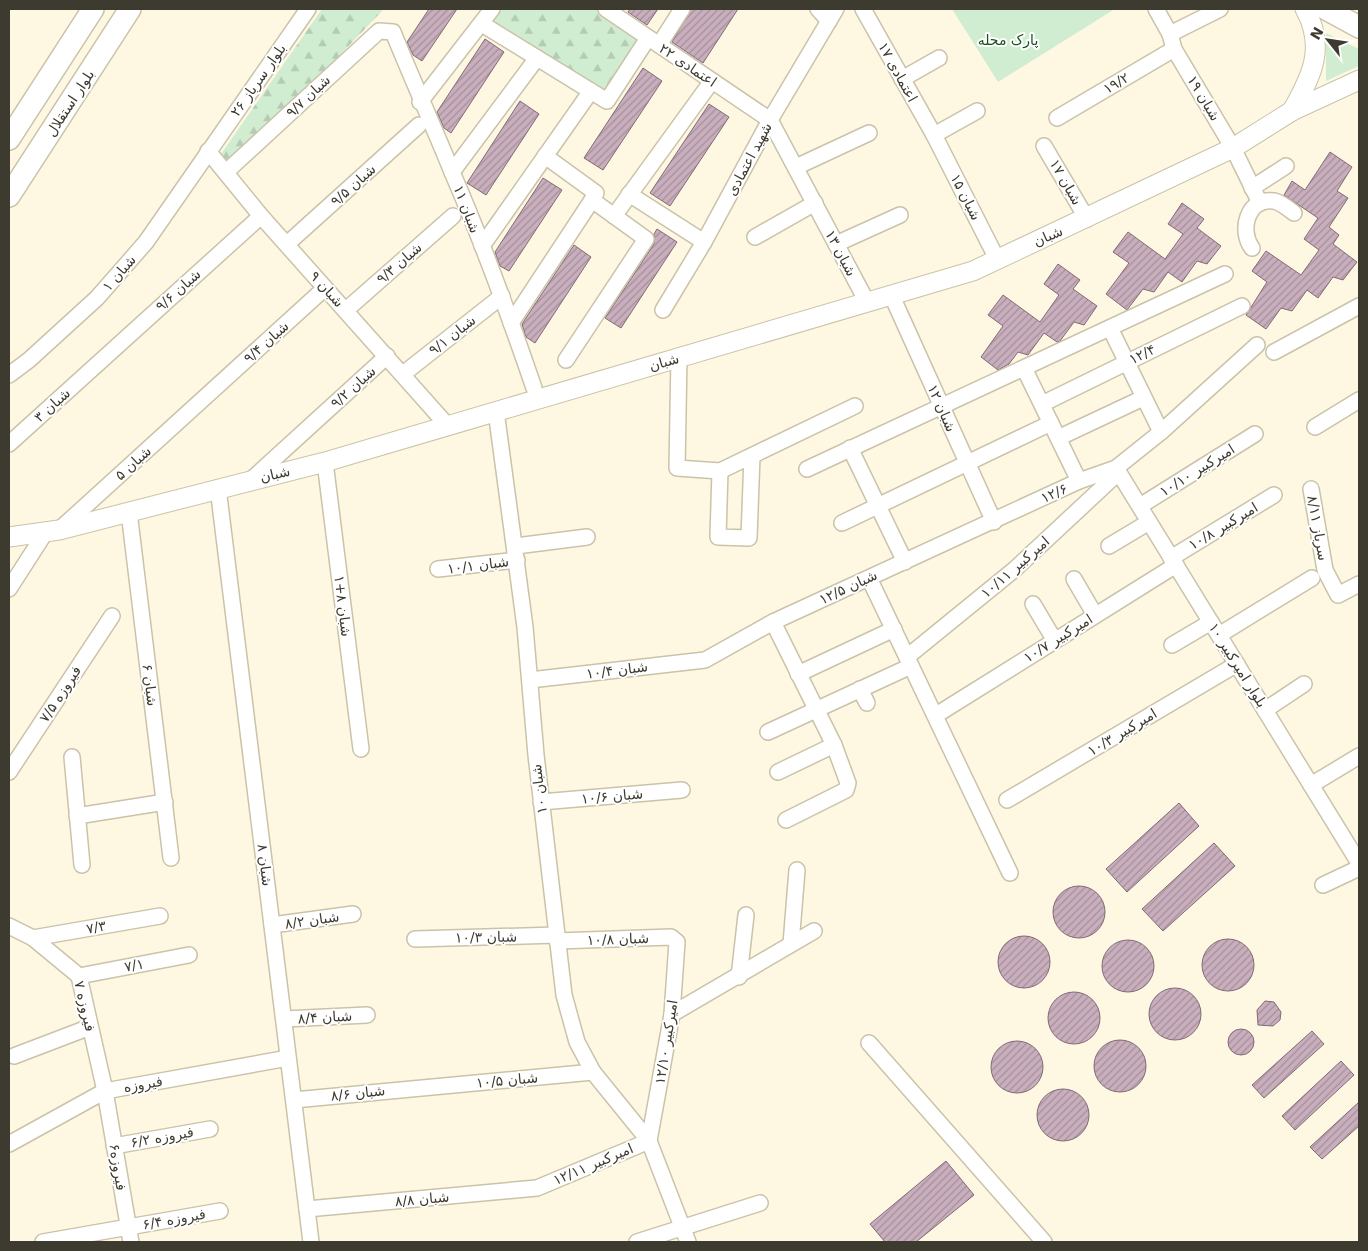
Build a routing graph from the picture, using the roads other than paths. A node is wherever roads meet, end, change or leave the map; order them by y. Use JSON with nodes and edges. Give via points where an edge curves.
{"nodes":[{"id":1,"x":93,"y":9,"type":"edge"},
{"id":2,"x":130,"y":9,"type":"edge"},
{"id":3,"x":308,"y":9,"type":"edge"},
{"id":4,"x":492,"y":9,"type":"edge"},
{"id":5,"x":606,"y":9,"type":"edge"},
{"id":6,"x":682,"y":9,"type":"edge"},
{"id":7,"x":818,"y":9,"type":"edge"},
{"id":8,"x":863,"y":9,"type":"edge"},
{"id":9,"x":1156,"y":9,"type":"edge"},
{"id":10,"x":1220,"y":9,"type":"edge"},
{"id":11,"x":1304,"y":9,"type":"edge"},
{"id":12,"x":1326,"y":9,"type":"edge"},
{"id":13,"x":833,"y":15,"type":"edge"},
{"id":14,"x":482,"y":24,"type":"junction"},
{"id":15,"x":1359,"y":27,"type":"edge"},
{"id":16,"x":393,"y":32,"type":"joint"},
{"id":17,"x":1170,"y":34,"type":"junction"},
{"id":18,"x":654,"y":41,"type":"junction"},
{"id":19,"x":1174,"y":48,"type":"junction"},
{"id":20,"x":536,"y":58,"type":"junction"},
{"id":21,"x":939,"y":58,"type":"dead end"},
{"id":22,"x":902,"y":79,"type":"junction"},
{"id":23,"x":1359,"y":80,"type":"edge"},
{"id":24,"x":712,"y":81,"type":"junction"},
{"id":25,"x":591,"y":91,"type":"junction"},
{"id":26,"x":420,"y":102,"type":"junction"},
{"id":27,"x":977,"y":111,"type":"dead end"},
{"id":28,"x":1292,"y":111,"type":"junction"},
{"id":29,"x":1058,"y":118,"type":"dead end"},
{"id":30,"x":770,"y":120,"type":"junction"},
{"id":31,"x":419,"y":125,"type":"dead end"},
{"id":32,"x":869,"y":133,"type":"dead end"},
{"id":33,"x":934,"y":135,"type":"junction"},
{"id":34,"x":9,"y":139,"type":"edge"},
{"id":35,"x":1044,"y":146,"type":"dead end"},
{"id":36,"x":1233,"y":148,"type":"junction"},
{"id":37,"x":208,"y":151,"type":"junction"},
{"id":38,"x":545,"y":156,"type":"junction"},
{"id":39,"x":1286,"y":166,"type":"dead end"},
{"id":40,"x":796,"y":168,"type":"junction"},
{"id":41,"x":226,"y":172,"type":"junction"},
{"id":42,"x":452,"y":172,"type":"junction"},
{"id":43,"x":1252,"y":188,"type":"junction"},
{"id":44,"x":630,"y":194,"type":"junction"},
{"id":45,"x":9,"y":196,"type":"edge"},
{"id":46,"x":592,"y":200,"type":"junction"},
{"id":47,"x":815,"y":203,"type":"junction"},
{"id":48,"x":1260,"y":203,"type":"junction"},
{"id":49,"x":1294,"y":213,"type":"dead end"},
{"id":50,"x":900,"y":215,"type":"dead end"},
{"id":51,"x":262,"y":216,"type":"junction"},
{"id":52,"x":453,"y":216,"type":"dead end"},
{"id":53,"x":614,"y":216,"type":"junction"},
{"id":54,"x":1087,"y":219,"type":"junction"},
{"id":55,"x":755,"y":237,"type":"dead end"},
{"id":56,"x":704,"y":242,"type":"junction"},
{"id":57,"x":287,"y":244,"type":"junction"},
{"id":58,"x":836,"y":244,"type":"junction"},
{"id":59,"x":482,"y":246,"type":"junction"},
{"id":60,"x":1252,"y":248,"type":"dead end"},
{"id":61,"x":997,"y":260,"type":"junction"},
{"id":62,"x":1225,"y":274,"type":"dead end"},
{"id":63,"x":325,"y":288,"type":"junction"},
{"id":64,"x":891,"y":294,"type":"junction"},
{"id":65,"x":502,"y":296,"type":"junction"},
{"id":66,"x":867,"y":302,"type":"junction"},
{"id":67,"x":1242,"y":306,"type":"dead end"},
{"id":68,"x":1359,"y":306,"type":"edge"},
{"id":69,"x":346,"y":310,"type":"junction"},
{"id":70,"x":663,"y":310,"type":"dead end"},
{"id":71,"x":511,"y":323,"type":"junction"},
{"id":72,"x":1110,"y":328,"type":"junction"},
{"id":73,"x":1257,"y":345,"type":"dead end"},
{"id":74,"x":1274,"y":352,"type":"dead end"},
{"id":75,"x":387,"y":356,"type":"junction"},
{"id":76,"x":679,"y":357,"type":"junction"},
{"id":77,"x":566,"y":360,"type":"dead end"},
{"id":78,"x":1126,"y":362,"type":"junction"},
{"id":79,"x":96,"y":366,"type":"joint"},
{"id":80,"x":1024,"y":368,"type":"junction"},
{"id":81,"x":403,"y":374,"type":"junction"},
{"id":82,"x":9,"y":375,"type":"edge"},
{"id":83,"x":534,"y":388,"type":"dead end"},
{"id":84,"x":207,"y":396,"type":"joint"},
{"id":85,"x":1143,"y":398,"type":"junction"},
{"id":86,"x":1359,"y":400,"type":"edge"},
{"id":87,"x":1042,"y":404,"type":"junction"},
{"id":88,"x":856,"y":406,"type":"dead end"},
{"id":89,"x":942,"y":407,"type":"junction"},
{"id":90,"x":496,"y":411,"type":"junction"},
{"id":91,"x":1051,"y":423,"type":"junction"},
{"id":92,"x":447,"y":425,"type":"junction"},
{"id":93,"x":1315,"y":427,"type":"dead end"},
{"id":94,"x":1161,"y":432,"type":"junction"},
{"id":95,"x":1255,"y":434,"type":"dead end"},
{"id":96,"x":1058,"y":438,"type":"junction"},
{"id":97,"x":9,"y":444,"type":"edge"},
{"id":98,"x":850,"y":448,"type":"junction"},
{"id":99,"x":752,"y":456,"type":"junction"},
{"id":100,"x":325,"y":462,"type":"junction"},
{"id":101,"x":967,"y":464,"type":"junction"},
{"id":102,"x":807,"y":469,"type":"dead end"},
{"id":103,"x":1117,"y":470,"type":"junction"},
{"id":104,"x":720,"y":471,"type":"junction"},
{"id":105,"x":252,"y":480,"type":"junction"},
{"id":106,"x":1080,"y":481,"type":"junction"},
{"id":107,"x":218,"y":488,"type":"junction"},
{"id":108,"x":1311,"y":489,"type":"dead end"},
{"id":109,"x":1274,"y":495,"type":"dead end"},
{"id":110,"x":879,"y":505,"type":"junction"},
{"id":111,"x":1140,"y":506,"type":"junction"},
{"id":112,"x":129,"y":512,"type":"junction"},
{"id":113,"x":994,"y":522,"type":"junction"},
{"id":114,"x":1149,"y":522,"type":"junction"},
{"id":115,"x":842,"y":523,"type":"dead end"},
{"id":116,"x":52,"y":532,"type":"junction"},
{"id":117,"x":9,"y":537,"type":"edge"},
{"id":118,"x":587,"y":537,"type":"dead end"},
{"id":119,"x":1109,"y":546,"type":"dead end"},
{"id":120,"x":516,"y":553,"type":"junction"},
{"id":121,"x":1173,"y":561,"type":"junction"},
{"id":122,"x":905,"y":562,"type":"junction"},
{"id":123,"x":438,"y":569,"type":"dead end"},
{"id":124,"x":869,"y":578,"type":"junction"},
{"id":125,"x":1312,"y":578,"type":"dead end"},
{"id":126,"x":1074,"y":579,"type":"dead end"},
{"id":127,"x":1359,"y":584,"type":"edge"},
{"id":128,"x":9,"y":589,"type":"edge"},
{"id":129,"x":1033,"y":604,"type":"dead end"},
{"id":130,"x":1095,"y":615,"type":"junction"},
{"id":131,"x":112,"y":616,"type":"dead end"},
{"id":132,"x":773,"y":622,"type":"junction"},
{"id":133,"x":1215,"y":628,"type":"junction"},
{"id":134,"x":894,"y":629,"type":"junction"},
{"id":135,"x":1055,"y":641,"type":"junction"},
{"id":136,"x":1172,"y":645,"type":"dead end"},
{"id":137,"x":704,"y":660,"type":"joint"},
{"id":138,"x":909,"y":661,"type":"junction"},
{"id":139,"x":1237,"y":664,"type":"junction"},
{"id":140,"x":798,"y":674,"type":"junction"},
{"id":141,"x":530,"y":680,"type":"junction"},
{"id":142,"x":1304,"y":684,"type":"dead end"},
{"id":143,"x":860,"y":689,"type":"junction"},
{"id":144,"x":867,"y":703,"type":"dead end"},
{"id":145,"x":816,"y":709,"type":"junction"},
{"id":146,"x":1265,"y":710,"type":"junction"},
{"id":147,"x":941,"y":712,"type":"dead end"},
{"id":148,"x":768,"y":732,"type":"dead end"},
{"id":149,"x":834,"y":745,"type":"junction"},
{"id":150,"x":361,"y":749,"type":"dead end"},
{"id":151,"x":1359,"y":756,"type":"edge"},
{"id":152,"x":72,"y":757,"type":"dead end"},
{"id":153,"x":9,"y":772,"type":"edge"},
{"id":154,"x":778,"y":772,"type":"dead end"},
{"id":155,"x":1311,"y":784,"type":"junction"},
{"id":156,"x":682,"y":790,"type":"dead end"},
{"id":157,"x":1007,"y":800,"type":"dead end"},
{"id":158,"x":165,"y":802,"type":"junction"},
{"id":159,"x":541,"y":802,"type":"junction"},
{"id":160,"x":77,"y":816,"type":"junction"},
{"id":161,"x":786,"y":820,"type":"dead end"},
{"id":162,"x":171,"y":858,"type":"dead end"},
{"id":163,"x":1359,"y":863,"type":"edge"},
{"id":164,"x":82,"y":865,"type":"dead end"},
{"id":165,"x":1359,"y":868,"type":"edge"},
{"id":166,"x":797,"y":870,"type":"dead end"},
{"id":167,"x":1010,"y":873,"type":"dead end"},
{"id":168,"x":1322,"y":885,"type":"dead end"},
{"id":169,"x":353,"y":914,"type":"dead end"},
{"id":170,"x":746,"y":915,"type":"dead end"},
{"id":171,"x":160,"y":916,"type":"dead end"},
{"id":172,"x":9,"y":926,"type":"edge"},
{"id":173,"x":272,"y":926,"type":"junction"},
{"id":174,"x":814,"y":931,"type":"dead end"},
{"id":175,"x":33,"y":938,"type":"junction"},
{"id":176,"x":557,"y":938,"type":"junction"},
{"id":177,"x":415,"y":939,"type":"dead end"},
{"id":178,"x":677,"y":942,"type":"joint"},
{"id":179,"x":791,"y":944,"type":"junction"},
{"id":180,"x":190,"y":955,"type":"dead end"},
{"id":181,"x":79,"y":976,"type":"junction"},
{"id":182,"x":739,"y":977,"type":"junction"},
{"id":183,"x":672,"y":1014,"type":"junction"},
{"id":184,"x":367,"y":1015,"type":"dead end"},
{"id":185,"x":284,"y":1019,"type":"junction"},
{"id":186,"x":90,"y":1027,"type":"junction"},
{"id":187,"x":870,"y":1043,"type":"dead end"},
{"id":188,"x":14,"y":1056,"type":"dead end"},
{"id":189,"x":288,"y":1058,"type":"junction"},
{"id":190,"x":592,"y":1072,"type":"junction"},
{"id":191,"x":422,"y":1087,"type":"joint"},
{"id":192,"x":105,"y":1091,"type":"junction"},
{"id":193,"x":294,"y":1100,"type":"junction"},
{"id":194,"x":210,"y":1129,"type":"dead end"},
{"id":195,"x":649,"y":1141,"type":"junction"},
{"id":196,"x":9,"y":1144,"type":"edge"},
{"id":197,"x":114,"y":1146,"type":"junction"},
{"id":198,"x":537,"y":1188,"type":"joint"},
{"id":199,"x":760,"y":1203,"type":"dead end"},
{"id":200,"x":307,"y":1209,"type":"junction"},
{"id":201,"x":220,"y":1211,"type":"dead end"},
{"id":202,"x":127,"y":1227,"type":"junction"},
{"id":203,"x":685,"y":1235,"type":"edge"},
{"id":204,"x":43,"y":1242,"type":"edge"},
{"id":205,"x":131,"y":1242,"type":"edge"},
{"id":206,"x":311,"y":1242,"type":"edge"},
{"id":207,"x":637,"y":1242,"type":"edge"},
{"id":208,"x":1044,"y":1242,"type":"edge"}],
"edges":[{"from":1,"to":34,"type":"main road"},
{"from":2,"to":45,"type":"main road","name":"بلوار استقلال"},
{"from":3,"to":37,"type":"street","name":"۲۶ بلوار سرباز"},
{"from":4,"to":14,"type":"street"},
{"from":5,"to":18,"type":"street","name":"۲۲ اعتمادی"},
{"from":6,"to":18,"type":"street"},
{"from":7,"to":13,"type":"street"},
{"from":8,"to":22,"type":"street","name":"۱۷ اعتمادی"},
{"from":9,"to":17,"type":"street","name":"۱۹ شبان"},
{"from":10,"to":17,"type":"street"},
{"from":11,"to":28,"type":"street","via":[[1315,34],[1315,61],[1307,85]]},
{"from":12,"to":15,"type":"main road"},
{"from":13,"to":30,"type":"street","name":"شهید اعتمادی"},
{"from":14,"to":20,"type":"street"},
{"from":14,"to":26,"type":"street"},
{"from":16,"to":26,"type":"street","name":"۱۱ شبان"},
{"from":16,"to":41,"type":"street","name":"۹/۷ شبان","via":[[379,31]]},
{"from":17,"to":19,"type":"street","name":"۱۹ شبان"},
{"from":18,"to":24,"type":"street","name":"۲۲ اعتمادی"},
{"from":18,"to":25,"type":"street","via":[[607,101]]},
{"from":19,"to":29,"type":"street","name":"۱۹/۲"},
{"from":19,"to":36,"type":"street","name":"۱۹ شبان"},
{"from":20,"to":25,"type":"street"},
{"from":20,"to":42,"type":"street"},
{"from":21,"to":22,"type":"street"},
{"from":22,"to":33,"type":"street","name":"۱۷ اعتمادی"},
{"from":23,"to":28,"type":"street","name":"شبان"},
{"from":24,"to":30,"type":"street","name":"۲۲ اعتمادی"},
{"from":24,"to":44,"type":"street"},
{"from":25,"to":38,"type":"street"},
{"from":26,"to":42,"type":"street","name":"۱۱ شبان"},
{"from":27,"to":33,"type":"street"},
{"from":28,"to":36,"type":"street","name":"شبان"},
{"from":30,"to":40,"type":"street","name":"۱۳ شبان"},
{"from":30,"to":56,"type":"street","name":"شهید اعتمادی"},
{"from":31,"to":57,"type":"street","name":"۹/۵ شبان"},
{"from":32,"to":40,"type":"street"},
{"from":33,"to":61,"type":"street","name":"۱۵ شبان"},
{"from":35,"to":54,"type":"street","name":"۱۷ شبان"},
{"from":36,"to":43,"type":"street","name":"۱۹ شبان"},
{"from":36,"to":54,"type":"street","name":"شبان"},
{"from":37,"to":41,"type":"street","name":"۹ شبان"},
{"from":37,"to":82,"type":"street","name":"۱ شبان","via":[[146,242],[97,298]]},
{"from":38,"to":46,"type":"street","via":[[596,193]]},
{"from":38,"to":59,"type":"street"},
{"from":39,"to":43,"type":"street"},
{"from":40,"to":47,"type":"street","name":"۱۳ شبان"},
{"from":41,"to":51,"type":"street","name":"۹ شبان"},
{"from":42,"to":59,"type":"street","name":"۱۱ شبان"},
{"from":43,"to":48,"type":"street","name":"۱۹ شبان"},
{"from":44,"to":53,"type":"street"},
{"from":44,"to":56,"type":"street"},
{"from":46,"to":53,"type":"street"},
{"from":46,"to":71,"type":"street"},
{"from":47,"to":55,"type":"street"},
{"from":47,"to":58,"type":"street","name":"۱۳ شبان"},
{"from":48,"to":49,"type":"street","via":[[1274,201]]},
{"from":48,"to":60,"type":"street","via":[[1248,214],[1244,229]]},
{"from":50,"to":58,"type":"street"},
{"from":51,"to":57,"type":"street","name":"۹ شبان"},
{"from":51,"to":79,"type":"street","name":"۹/۶ شبان"},
{"from":52,"to":69,"type":"street","name":"۹/۳ شبان"},
{"from":53,"to":77,"type":"street","via":[[646,239]]},
{"from":54,"to":61,"type":"street","name":"شبان"},
{"from":56,"to":70,"type":"street","name":"شهید اعتمادی"},
{"from":57,"to":63,"type":"street","name":"۹ شبان"},
{"from":58,"to":66,"type":"street","name":"۱۳ شبان"},
{"from":59,"to":65,"type":"street","name":"۱۱ شبان"},
{"from":61,"to":64,"type":"street","name":"شبان","via":[[973,271]]},
{"from":62,"to":72,"type":"street"},
{"from":63,"to":69,"type":"street","name":"۹ شبان"},
{"from":63,"to":84,"type":"street","name":"۹/۴ شبان"},
{"from":64,"to":66,"type":"street","name":"شبان"},
{"from":64,"to":89,"type":"street","name":"۱۲ شبان"},
{"from":65,"to":71,"type":"street","name":"۱۱ شبان"},
{"from":65,"to":81,"type":"street","name":"۹/۱ شبان"},
{"from":66,"to":76,"type":"street","name":"شبان"},
{"from":67,"to":78,"type":"street","name":"۱۲/۴"},
{"from":68,"to":74,"type":"street"},
{"from":69,"to":75,"type":"street","name":"۹ شبان"},
{"from":71,"to":83,"type":"street","name":"۱۱ شبان"},
{"from":72,"to":78,"type":"street"},
{"from":72,"to":80,"type":"street"},
{"from":73,"to":94,"type":"street"},
{"from":75,"to":81,"type":"street","name":"۹ شبان"},
{"from":75,"to":105,"type":"street","name":"۹/۲ شبان"},
{"from":76,"to":90,"type":"street","name":"شبان"},
{"from":76,"to":104,"type":"street","via":[[677,468]]},
{"from":78,"to":85,"type":"street"},
{"from":78,"to":87,"type":"street","name":"۱۲/۴"},
{"from":79,"to":97,"type":"street","name":"۳ شبان"},
{"from":80,"to":87,"type":"street"},
{"from":80,"to":89,"type":"street"},
{"from":81,"to":92,"type":"street","name":"۹ شبان"},
{"from":84,"to":116,"type":"street","name":"۵ شبان"},
{"from":85,"to":94,"type":"street"},
{"from":85,"to":96,"type":"street"},
{"from":86,"to":93,"type":"street"},
{"from":87,"to":91,"type":"street"},
{"from":88,"to":99,"type":"street"},
{"from":89,"to":98,"type":"street"},
{"from":89,"to":101,"type":"street","name":"۱۲ شبان"},
{"from":90,"to":92,"type":"street","name":"شبان"},
{"from":90,"to":120,"type":"street","name":"۱۰ شبان"},
{"from":91,"to":96,"type":"street"},
{"from":91,"to":101,"type":"street"},
{"from":92,"to":100,"type":"street","name":"شبان"},
{"from":94,"to":103,"type":"street"},
{"from":95,"to":111,"type":"street","name":"۱۰/۱۰ امیرکبیر"},
{"from":96,"to":106,"type":"street"},
{"from":98,"to":102,"type":"street"},
{"from":98,"to":110,"type":"street"},
{"from":99,"to":104,"type":"street"},
{"from":99,"to":104,"type":"street","via":[[750,538],[718,537]]},
{"from":100,"to":105,"type":"street","name":"شبان"},
{"from":100,"to":150,"type":"street","name":"۱+۸ شبان"},
{"from":101,"to":110,"type":"street"},
{"from":101,"to":113,"type":"street","name":"۱۲ شبان"},
{"from":103,"to":106,"type":"street","name":"۱۲/۶"},
{"from":103,"to":111,"type":"street","name":"۱۰ بلوار امیرکبیر"},
{"from":103,"to":138,"type":"street","name":"۱۰/۱۱ امیرکبیر","via":[[1015,569]]},
{"from":105,"to":107,"type":"street","name":"شبان"},
{"from":106,"to":113,"type":"street","name":"۱۲/۶"},
{"from":107,"to":112,"type":"street","name":"شبان"},
{"from":107,"to":173,"type":"street","name":"۸ شبان"},
{"from":108,"to":127,"type":"street","name":"۸/۱۱ سرباز","via":[[1325,570],[1338,595]]},
{"from":109,"to":121,"type":"street","name":"۱۰/۸ امیرکبیر"},
{"from":110,"to":115,"type":"street"},
{"from":110,"to":122,"type":"street"},
{"from":111,"to":114,"type":"street","name":"۱۰ بلوار امیرکبیر"},
{"from":112,"to":116,"type":"street","name":"شبان"},
{"from":112,"to":158,"type":"street","name":"۶ شبان"},
{"from":113,"to":122,"type":"street","name":"۱۲/۵ شبان"},
{"from":114,"to":119,"type":"street"},
{"from":114,"to":121,"type":"street","name":"۱۰ بلوار امیرکبیر"},
{"from":116,"to":117,"type":"street","name":"شبان"},
{"from":116,"to":128,"type":"street","name":"۵ شبان"},
{"from":118,"to":120,"type":"street","name":"۱۰/۱ شبان"},
{"from":120,"to":123,"type":"street","name":"۱۰/۱ شبان"},
{"from":120,"to":141,"type":"street","name":"۱۰ شبان"},
{"from":121,"to":130,"type":"street","name":"۱۰/۷ امیرکبیر"},
{"from":121,"to":133,"type":"street","name":"۱۰ بلوار امیرکبیر"},
{"from":122,"to":124,"type":"street","name":"۱۲/۵ شبان"},
{"from":124,"to":132,"type":"street","name":"۱۲/۵ شبان"},
{"from":124,"to":134,"type":"street"},
{"from":125,"to":133,"type":"street"},
{"from":126,"to":130,"type":"street"},
{"from":129,"to":135,"type":"street"},
{"from":130,"to":135,"type":"street","name":"۱۰/۷ امیرکبیر"},
{"from":131,"to":153,"type":"street","name":"۷/۵ فیروزه"},
{"from":132,"to":137,"type":"street","name":"۱۲/۵ شبان"},
{"from":132,"to":140,"type":"street"},
{"from":133,"to":136,"type":"street"},
{"from":133,"to":139,"type":"street","name":"۱۰ بلوار امیرکبیر"},
{"from":134,"to":138,"type":"street"},
{"from":134,"to":140,"type":"street","via":[[845,658]]},
{"from":135,"to":147,"type":"street","name":"۱۰/۷ امیرکبیر"},
{"from":137,"to":141,"type":"street","name":"۱۰/۴ شبان"},
{"from":138,"to":143,"type":"street","name":"۱۰/۱۱ امیرکبیر"},
{"from":138,"to":167,"type":"street"},
{"from":139,"to":146,"type":"street","name":"۱۰ بلوار امیرکبیر"},
{"from":139,"to":157,"type":"street","name":"۱۰/۳ امیرکبیر"},
{"from":140,"to":145,"type":"street"},
{"from":141,"to":159,"type":"street","name":"۱۰ شبان"},
{"from":142,"to":146,"type":"street"},
{"from":143,"to":144,"type":"street"},
{"from":143,"to":145,"type":"street","name":"۱۰/۱۱ امیرکبیر"},
{"from":145,"to":148,"type":"street","name":"۱۰/۱۱ امیرکبیر"},
{"from":145,"to":149,"type":"street"},
{"from":146,"to":155,"type":"street","name":"۱۰ بلوار امیرکبیر"},
{"from":149,"to":154,"type":"street"},
{"from":149,"to":161,"type":"street","via":[[848,787]]},
{"from":151,"to":155,"type":"street"},
{"from":152,"to":160,"type":"street"},
{"from":155,"to":163,"type":"street","name":"۱۰ بلوار امیرکبیر"},
{"from":156,"to":159,"type":"street","name":"۱۰/۶ شبان"},
{"from":158,"to":160,"type":"street"},
{"from":158,"to":162,"type":"street","name":"۶ شبان"},
{"from":159,"to":176,"type":"street","name":"۱۰ شبان"},
{"from":160,"to":164,"type":"street"},
{"from":165,"to":168,"type":"street"},
{"from":166,"to":179,"type":"street"},
{"from":169,"to":173,"type":"street","name":"۸/۲ شبان"},
{"from":170,"to":182,"type":"street"},
{"from":171,"to":175,"type":"street","name":"۷/۳"},
{"from":172,"to":175,"type":"street","name":"۷ فیروزه"},
{"from":173,"to":185,"type":"street","name":"۸ شبان"},
{"from":174,"to":179,"type":"street"},
{"from":175,"to":181,"type":"street","name":"۷ فیروزه"},
{"from":176,"to":177,"type":"street","name":"۱۰/۳ شبان"},
{"from":176,"to":178,"type":"street","name":"۱۰/۸ شبان","via":[[671,937]]},
{"from":176,"to":190,"type":"street","name":"۱۰ شبان","via":[[564,995],[577,1042]]},
{"from":178,"to":183,"type":"street","name":"۱۲/۱۰ امیرکبیر"},
{"from":179,"to":182,"type":"street"},
{"from":180,"to":181,"type":"street","name":"۷/۱"},
{"from":181,"to":186,"type":"street","name":"۷ فیروزه"},
{"from":182,"to":183,"type":"street"},
{"from":183,"to":195,"type":"street","name":"۱۲/۱۰ امیرکبیر"},
{"from":184,"to":185,"type":"street","name":"۸/۴ شبان"},
{"from":185,"to":189,"type":"street","name":"۸ شبان"},
{"from":186,"to":188,"type":"street"},
{"from":186,"to":192,"type":"street","name":"۷ فیروزه"},
{"from":187,"to":208,"type":"street"},
{"from":189,"to":192,"type":"street","name":"فیروزه"},
{"from":189,"to":193,"type":"street","name":"۸ شبان"},
{"from":190,"to":191,"type":"street","name":"۱۰/۵ شبان"},
{"from":190,"to":195,"type":"street","name":"۱۰ شبان"},
{"from":191,"to":193,"type":"street","name":"۸/۶ شبان"},
{"from":192,"to":196,"type":"street","name":"فیروزه"},
{"from":192,"to":197,"type":"street","name":"فیروزه۶"},
{"from":193,"to":200,"type":"street","name":"۸ شبان"},
{"from":194,"to":197,"type":"street","name":"۶/۲ فیروزه"},
{"from":195,"to":198,"type":"street","name":"۱۲/۱۱ امیرکبیر"},
{"from":195,"to":203,"type":"street"},
{"from":197,"to":202,"type":"street","name":"فیروزه۶"},
{"from":198,"to":200,"type":"street","name":"۸/۸ شبان"},
{"from":199,"to":203,"type":"street"},
{"from":200,"to":206,"type":"street","name":"۸ شبان"},
{"from":201,"to":202,"type":"street","name":"۶/۴ فیروزه"},
{"from":202,"to":204,"type":"street","name":"۶/۴ فیروزه"},
{"from":202,"to":205,"type":"street","name":"فیروزه۶"},
{"from":203,"to":207,"type":"street"}]}
